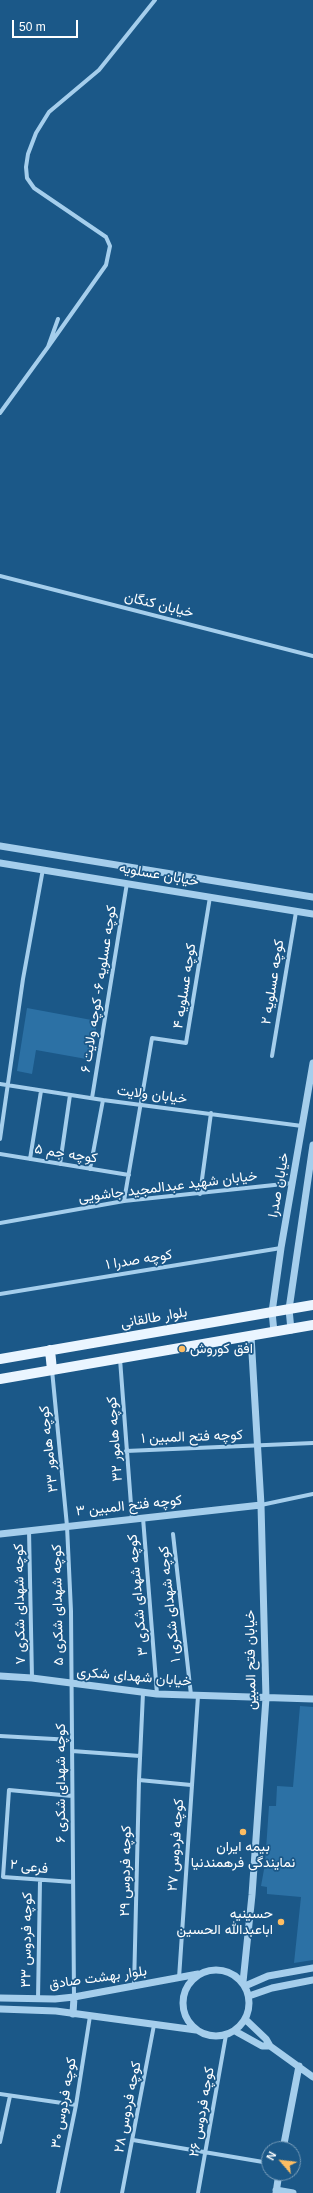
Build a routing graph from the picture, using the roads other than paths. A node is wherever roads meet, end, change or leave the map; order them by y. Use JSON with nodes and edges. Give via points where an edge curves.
{"nodes":[{"id":1,"x":155,"y":0,"type":"edge"},
{"id":2,"x":58,"y":319,"type":"dead end"},
{"id":3,"x":48,"y":347,"type":"junction"},
{"id":4,"x":0,"y":413,"type":"edge"},
{"id":5,"x":0,"y":576,"type":"edge"},
{"id":6,"x":313,"y":656,"type":"edge"},
{"id":7,"x":0,"y":846,"type":"edge"},
{"id":8,"x":0,"y":863,"type":"edge"},
{"id":9,"x":43,"y":869,"type":"junction"},
{"id":10,"x":127,"y":882,"type":"junction"},
{"id":11,"x":210,"y":897,"type":"junction"},
{"id":12,"x":313,"y":897,"type":"edge"},
{"id":13,"x":296,"y":912,"type":"junction"},
{"id":14,"x":313,"y":914,"type":"edge"},
{"id":15,"x":272,"y":1056,"type":"dead end"},
{"id":16,"x":313,"y":1063,"type":"edge"},
{"id":17,"x":312,"y":1080,"type":"edge"},
{"id":18,"x":0,"y":1084,"type":"edge"},
{"id":19,"x":8,"y":1085,"type":"junction"},
{"id":20,"x":41,"y":1091,"type":"junction"},
{"id":21,"x":70,"y":1095,"type":"junction"},
{"id":22,"x":92,"y":1098,"type":"junction"},
{"id":23,"x":103,"y":1100,"type":"junction"},
{"id":24,"x":141,"y":1104,"type":"junction"},
{"id":25,"x":211,"y":1113,"type":"junction"},
{"id":26,"x":302,"y":1126,"type":"junction"},
{"id":27,"x":0,"y":1139,"type":"edge"},
{"id":28,"x":313,"y":1145,"type":"edge"},
{"id":29,"x":0,"y":1154,"type":"edge"},
{"id":30,"x":30,"y":1159,"type":"junction"},
{"id":31,"x":60,"y":1164,"type":"junction"},
{"id":32,"x":90,"y":1169,"type":"junction"},
{"id":33,"x":129,"y":1175,"type":"junction"},
{"id":34,"x":292,"y":1183,"type":"junction"},
{"id":35,"x":200,"y":1194,"type":"junction"},
{"id":36,"x":124,"y":1201,"type":"junction"},
{"id":37,"x":288,"y":1214,"type":"junction"},
{"id":38,"x":301,"y":1216,"type":"junction"},
{"id":39,"x":0,"y":1223,"type":"edge"},
{"id":40,"x":281,"y":1248,"type":"junction"},
{"id":41,"x":0,"y":1294,"type":"edge"},
{"id":42,"x":313,"y":1305,"type":"edge"},
{"id":43,"x":289,"y":1309,"type":"junction"},
{"id":44,"x":272,"y":1312,"type":"junction"},
{"id":45,"x":313,"y":1325,"type":"edge"},
{"id":46,"x":291,"y":1330,"type":"junction"},
{"id":47,"x":274,"y":1332,"type":"junction"},
{"id":48,"x":250,"y":1336,"type":"junction"},
{"id":49,"x":50,"y":1350,"type":"junction"},
{"id":50,"x":120,"y":1357,"type":"junction"},
{"id":51,"x":0,"y":1359,"type":"edge"},
{"id":52,"x":52,"y":1370,"type":"junction"},
{"id":53,"x":0,"y":1379,"type":"edge"},
{"id":54,"x":313,"y":1443,"type":"edge"},
{"id":55,"x":258,"y":1445,"type":"junction"},
{"id":56,"x":126,"y":1451,"type":"junction"},
{"id":57,"x":313,"y":1494,"type":"edge"},
{"id":58,"x":261,"y":1505,"type":"junction"},
{"id":59,"x":132,"y":1518,"type":"junction"},
{"id":60,"x":143,"y":1518,"type":"junction"},
{"id":61,"x":67,"y":1526,"type":"junction"},
{"id":62,"x":29,"y":1530,"type":"junction"},
{"id":63,"x":0,"y":1534,"type":"edge"},
{"id":64,"x":173,"y":1534,"type":"dead end"},
{"id":65,"x":0,"y":1676,"type":"edge"},
{"id":66,"x":32,"y":1678,"type":"junction"},
{"id":67,"x":71,"y":1684,"type":"junction"},
{"id":68,"x":143,"y":1693,"type":"junction"},
{"id":69,"x":157,"y":1694,"type":"junction"},
{"id":70,"x":194,"y":1695,"type":"junction"},
{"id":71,"x":266,"y":1698,"type":"junction"},
{"id":72,"x":313,"y":1699,"type":"edge"},
{"id":73,"x":0,"y":1736,"type":"edge"},
{"id":74,"x":72,"y":1740,"type":"junction"},
{"id":75,"x":72,"y":1751,"type":"junction"},
{"id":76,"x":140,"y":1756,"type":"junction"},
{"id":77,"x":138,"y":1780,"type":"junction"},
{"id":78,"x":192,"y":1784,"type":"junction"},
{"id":79,"x":72,"y":1796,"type":"junction"},
{"id":80,"x":2,"y":1855,"type":"edge"},
{"id":81,"x":40,"y":1881,"type":"junction"},
{"id":82,"x":73,"y":1882,"type":"junction"},
{"id":83,"x":313,"y":1968,"type":"edge"},
{"id":84,"x":198,"y":1974,"type":"junction"},
{"id":85,"x":179,"y":1979,"type":"junction"},
{"id":86,"x":313,"y":1980,"type":"edge"},
{"id":87,"x":244,"y":1984,"type":"junction"},
{"id":88,"x":134,"y":1987,"type":"junction"},
{"id":89,"x":249,"y":1996,"type":"junction"},
{"id":90,"x":74,"y":1997,"type":"junction"},
{"id":91,"x":0,"y":1998,"type":"edge"},
{"id":92,"x":38,"y":1999,"type":"junction"},
{"id":93,"x":0,"y":2009,"type":"edge"},
{"id":94,"x":73,"y":2014,"type":"junction"},
{"id":95,"x":90,"y":2016,"type":"junction"},
{"id":96,"x":245,"y":2019,"type":"junction"},
{"id":97,"x":154,"y":2025,"type":"junction"},
{"id":98,"x":197,"y":2030,"type":"junction"},
{"id":99,"x":235,"y":2031,"type":"junction"},
{"id":100,"x":226,"y":2035,"type":"junction"},
{"id":101,"x":270,"y":2046,"type":"junction"},
{"id":102,"x":299,"y":2066,"type":"junction"},
{"id":103,"x":313,"y":2077,"type":"edge"},
{"id":104,"x":0,"y":2094,"type":"edge"},
{"id":105,"x":10,"y":2096,"type":"junction"},
{"id":106,"x":76,"y":2105,"type":"junction"},
{"id":107,"x":133,"y":2140,"type":"junction"},
{"id":108,"x":285,"y":2141,"type":"edge"},
{"id":109,"x":0,"y":2142,"type":"edge"},
{"id":110,"x":207,"y":2153,"type":"junction"},
{"id":111,"x":261,"y":2162,"type":"edge"},
{"id":112,"x":278,"y":2181,"type":"edge"},
{"id":113,"x":276,"y":2191,"type":"edge"},
{"id":114,"x":58,"y":2193,"type":"edge"},
{"id":115,"x":122,"y":2193,"type":"edge"},
{"id":116,"x":198,"y":2193,"type":"edge"},
{"id":117,"x":293,"y":2193,"type":"edge"}],
"edges":[{"from":1,"to":3,"type":"street","via":[[99,70],[49,112],[36,133],[28,154],[27,178],[34,188],[106,237],[110,246],[106,265]]},
{"from":2,"to":3,"type":"street"},
{"from":3,"to":4,"type":"street"},
{"from":5,"to":6,"type":"street","name":"خیابان کنگان"},
{"from":7,"to":12,"type":"street","name":"خیابان عسلویه"},
{"from":8,"to":9,"type":"street","name":"خیابان عسلویه"},
{"from":9,"to":10,"type":"street","name":"خیابان عسلویه"},
{"from":9,"to":19,"type":"street"},
{"from":10,"to":11,"type":"street","name":"خیابان عسلویه"},
{"from":10,"to":22,"type":"street","name":"کوچه عسلویه ۶- کوچه ولایت ۶"},
{"from":11,"to":13,"type":"street","name":"خیابان عسلویه"},
{"from":11,"to":24,"type":"street","name":"کوچه عسلویه ۴","via":[[186,1044],[152,1038]]},
{"from":13,"to":14,"type":"street","name":"خیابان عسلویه"},
{"from":13,"to":15,"type":"street","name":"کوچه عسلویه ۲"},
{"from":16,"to":17,"type":"street","name":"خیابان صدرا"},
{"from":17,"to":26,"type":"street","name":"خیابان صدرا"},
{"from":18,"to":19,"type":"street","name":"خیابان ولایت"},
{"from":19,"to":20,"type":"street","name":"خیابان ولایت"},
{"from":19,"to":27,"type":"street"},
{"from":20,"to":21,"type":"street","name":"خیابان ولایت"},
{"from":20,"to":30,"type":"street"},
{"from":21,"to":22,"type":"street","name":"خیابان ولایت"},
{"from":21,"to":31,"type":"street"},
{"from":22,"to":23,"type":"street","name":"خیابان ولایت"},
{"from":23,"to":24,"type":"street","name":"خیابان ولایت"},
{"from":23,"to":32,"type":"street"},
{"from":24,"to":25,"type":"street","name":"خیابان ولایت"},
{"from":24,"to":33,"type":"street"},
{"from":25,"to":26,"type":"street","name":"خیابان ولایت"},
{"from":25,"to":35,"type":"street"},
{"from":26,"to":34,"type":"street","name":"خیابان صدرا"},
{"from":28,"to":38,"type":"street","name":"خیابان صدرا"},
{"from":29,"to":30,"type":"street","name":"کوچه جم ۵"},
{"from":30,"to":31,"type":"street","name":"کوچه جم ۵"},
{"from":31,"to":32,"type":"street","name":"کوچه جم ۵"},
{"from":32,"to":33,"type":"street","name":"کوچه جم ۵"},
{"from":33,"to":36,"type":"street"},
{"from":34,"to":35,"type":"street","name":"خیابان شهید عبدالمجید جاشویی"},
{"from":34,"to":37,"type":"street","name":"خیابان صدرا"},
{"from":35,"to":36,"type":"street","name":"خیابان شهید عبدالمجید جاشویی"},
{"from":36,"to":39,"type":"street","name":"خیابان شهید عبدالمجید جاشویی"},
{"from":37,"to":38,"type":"street"},
{"from":37,"to":40,"type":"street","name":"خیابان صدرا"},
{"from":38,"to":43,"type":"street","name":"خیابان صدرا"},
{"from":40,"to":41,"type":"street","name":"کوچه صدرا ۱"},
{"from":40,"to":44,"type":"street","name":"خیابان صدرا"},
{"from":42,"to":43,"type":"main road","name":"بلوار طالقانی"},
{"from":43,"to":44,"type":"main road","name":"بلوار طالقانی"},
{"from":43,"to":46,"type":"street","name":"خیابان صدرا"},
{"from":44,"to":47,"type":"street","name":"خیابان صدرا"},
{"from":44,"to":49,"type":"main road","name":"بلوار طالقانی"},
{"from":45,"to":46,"type":"main road"},
{"from":46,"to":47,"type":"main road"},
{"from":47,"to":48,"type":"main road"},
{"from":48,"to":50,"type":"main road"},
{"from":48,"to":55,"type":"street","name":"خیابان فتح المبین"},
{"from":49,"to":51,"type":"main road","name":"بلوار طالقانی"},
{"from":49,"to":52,"type":"main road"},
{"from":50,"to":52,"type":"main road"},
{"from":50,"to":56,"type":"street","name":"کوچه هامور ۳۲"},
{"from":52,"to":53,"type":"main road"},
{"from":52,"to":61,"type":"street","name":"کوچه هامور ۳۳"},
{"from":54,"to":55,"type":"street","name":"کوچه فتح المبین ۱"},
{"from":55,"to":56,"type":"street","name":"کوچه فتح المبین ۱"},
{"from":55,"to":58,"type":"street","name":"خیابان فتح المبین"},
{"from":56,"to":59,"type":"street","name":"کوچه هامور ۳۲"},
{"from":57,"to":58,"type":"street"},
{"from":58,"to":60,"type":"street","name":"کوچه فتح المبین ۳"},
{"from":58,"to":71,"type":"street","name":"خیابان فتح المبین"},
{"from":59,"to":60,"type":"street","name":"کوچه فتح المبین ۳"},
{"from":59,"to":61,"type":"street","name":"کوچه فتح المبین ۳"},
{"from":60,"to":69,"type":"street","name":"کوچه شهدای شکری ۳"},
{"from":61,"to":62,"type":"street","name":"کوچه فتح المبین ۳"},
{"from":61,"to":67,"type":"street","name":"کوچه شهدای شکری ۵"},
{"from":62,"to":63,"type":"street","name":"کوچه فتح المبین ۳"},
{"from":62,"to":66,"type":"street","name":"کوچه شهدای شکری ۷"},
{"from":64,"to":70,"type":"street","name":"کوچه شهدای شکری ۱"},
{"from":65,"to":66,"type":"street","name":"خیابان شهدای شکری"},
{"from":66,"to":67,"type":"street","name":"خیابان شهدای شکری"},
{"from":67,"to":68,"type":"street","name":"خیابان شهدای شکری"},
{"from":67,"to":74,"type":"street","name":"کوچه شهدای شکری ۶"},
{"from":68,"to":69,"type":"street","name":"خیابان شهدای شکری"},
{"from":68,"to":76,"type":"street","name":"کوچه فردوس ۲۹"},
{"from":69,"to":70,"type":"street","name":"خیابان شهدای شکری"},
{"from":70,"to":71,"type":"street","name":"خیابان شهدای شکری"},
{"from":70,"to":78,"type":"street","name":"کوچه شهدای شکری ۱"},
{"from":71,"to":72,"type":"street","name":"خیابان شهدای شکری"},
{"from":71,"to":87,"type":"street","name":"خیابان فتح المبین"},
{"from":73,"to":74,"type":"street"},
{"from":74,"to":75,"type":"street","name":"کوچه شهدای شکری ۶"},
{"from":75,"to":76,"type":"street"},
{"from":75,"to":79,"type":"street","name":"کوچه شهدای شکری ۶"},
{"from":76,"to":77,"type":"street","name":"کوچه فردوس ۲۹"},
{"from":77,"to":78,"type":"street"},
{"from":77,"to":88,"type":"street","name":"کوچه فردوس ۲۹"},
{"from":78,"to":85,"type":"street","name":"کوچه فردوس ۲۷"},
{"from":79,"to":80,"type":"street","via":[[9,1790]]},
{"from":79,"to":82,"type":"street","name":"کوچه شهدای شکری ۶"},
{"from":80,"to":81,"type":"street","name":"فرعی ۲","via":[[3,1877]]},
{"from":81,"to":82,"type":"street","name":"فرعی ۲"},
{"from":81,"to":92,"type":"street","name":"کوچه فردوس ۳۳"},
{"from":82,"to":90,"type":"street","name":"کوچه شهدای شکری ۶"},
{"from":83,"to":87,"type":"street","via":[[268,1976]]},
{"from":84,"to":85,"type":"street","name":"بلوار بهشت صادق"},
{"from":84,"to":87,"type":"street","via":[[208,1970],[229,1971]]},
{"from":84,"to":98,"type":"street","via":[[184,1991],[182,2002],[186,2018]]},
{"from":85,"to":88,"type":"street","name":"بلوار بهشت صادق"},
{"from":86,"to":89,"type":"street","via":[[272,1988]]},
{"from":87,"to":89,"type":"street"},
{"from":88,"to":90,"type":"street","name":"بلوار بهشت صادق"},
{"from":89,"to":96,"type":"street","via":[[250,2006]]},
{"from":90,"to":92,"type":"street","name":"بلوار بهشت صادق"},
{"from":90,"to":94,"type":"street"},
{"from":91,"to":92,"type":"street","name":"بلوار بهشت صادق"},
{"from":93,"to":94,"type":"street","name":"بلوار بهشت صادق"},
{"from":94,"to":95,"type":"street","name":"بلوار بهشت صادق"},
{"from":95,"to":97,"type":"street","name":"بلوار بهشت صادق"},
{"from":95,"to":106,"type":"street","name":"کوچه فردوس ۳۰"},
{"from":96,"to":99,"type":"street"},
{"from":96,"to":101,"type":"street","via":[[266,2038]]},
{"from":97,"to":98,"type":"street","name":"بلوار بهشت صادق"},
{"from":97,"to":107,"type":"street","name":"کوچه فردوس ۲۸"},
{"from":98,"to":100,"type":"street","via":[[206,2035]]},
{"from":99,"to":100,"type":"street"},
{"from":99,"to":101,"type":"street","via":[[262,2046]]},
{"from":100,"to":110,"type":"street","name":"کوچه فردوس ۲۶"},
{"from":101,"to":102,"type":"street"},
{"from":102,"to":103,"type":"street"},
{"from":102,"to":108,"type":"street"},
{"from":104,"to":105,"type":"street"},
{"from":105,"to":106,"type":"street"},
{"from":105,"to":109,"type":"street"},
{"from":106,"to":114,"type":"street","name":"کوچه فردوس ۳۰"},
{"from":107,"to":110,"type":"street"},
{"from":107,"to":115,"type":"street","name":"کوچه فردوس ۲۸"},
{"from":110,"to":111,"type":"street"},
{"from":110,"to":116,"type":"street","name":"کوچه فردوس ۲۶"},
{"from":112,"to":113,"type":"street"},
{"from":113,"to":117,"type":"street"}]}
